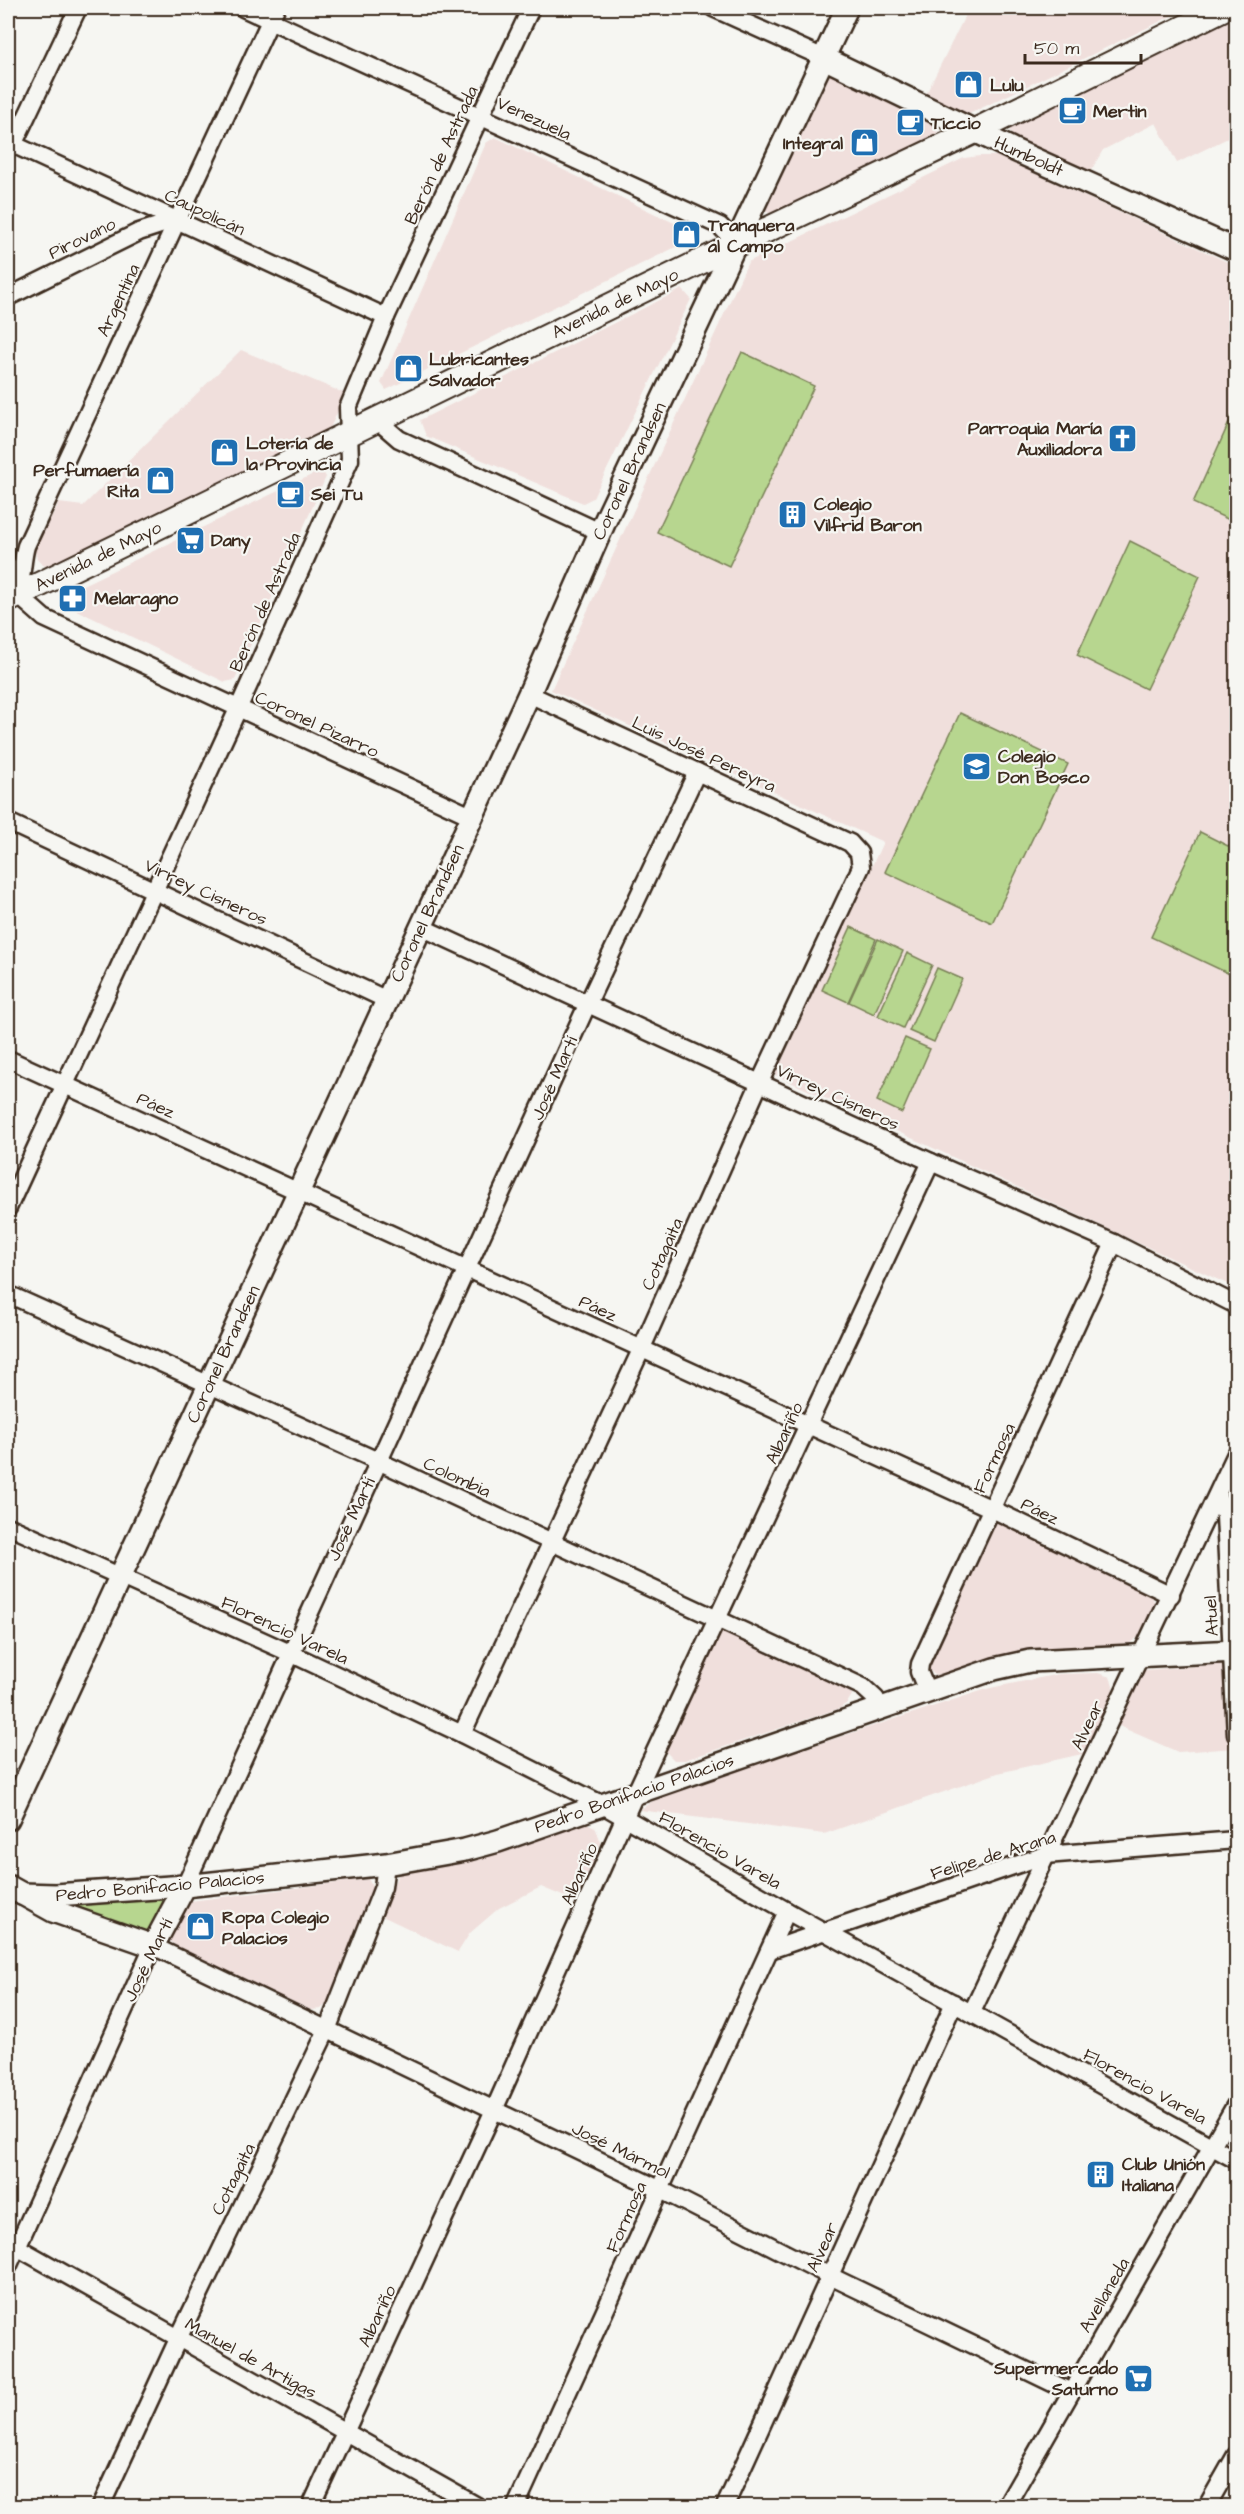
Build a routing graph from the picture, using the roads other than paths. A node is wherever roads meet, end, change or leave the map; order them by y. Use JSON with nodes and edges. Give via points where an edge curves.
{"nodes":[{"id":1,"x":78,"y":8,"type":"edge"},
{"id":2,"x":243,"y":8,"type":"edge"},
{"id":3,"x":531,"y":8,"type":"edge"},
{"id":4,"x":713,"y":8,"type":"edge"},
{"id":5,"x":847,"y":8,"type":"edge"},
{"id":6,"x":1224,"y":8,"type":"edge"},
{"id":7,"x":273,"y":14,"type":"edge"},
{"id":8,"x":824,"y":58,"type":"junction"},
{"id":9,"x":481,"y":115,"type":"junction"},
{"id":10,"x":975,"y":131,"type":"junction"},
{"id":11,"x":10,"y":144,"type":"edge"},
{"id":12,"x":176,"y":220,"type":"junction"},
{"id":13,"x":736,"y":244,"type":"junction"},
{"id":14,"x":1236,"y":250,"type":"edge"},
{"id":15,"x":8,"y":297,"type":"edge"},
{"id":16,"x":386,"y":317,"type":"junction"},
{"id":17,"x":376,"y":420,"type":"junction"},
{"id":18,"x":349,"y":433,"type":"junction"},
{"id":19,"x":600,"y":532,"type":"junction"},
{"id":20,"x":8,"y":566,"type":"edge"},
{"id":21,"x":11,"y":602,"type":"edge"},
{"id":22,"x":529,"y":694,"type":"junction"},
{"id":23,"x":238,"y":709,"type":"junction"},
{"id":24,"x":697,"y":772,"type":"junction"},
{"id":25,"x":471,"y":816,"type":"junction"},
{"id":26,"x":8,"y":822,"type":"edge"},
{"id":27,"x":859,"y":853,"type":"joint"},
{"id":28,"x":155,"y":889,"type":"junction"},
{"id":29,"x":421,"y":927,"type":"junction"},
{"id":30,"x":387,"y":1000,"type":"junction"},
{"id":31,"x":588,"y":1004,"type":"junction"},
{"id":32,"x":8,"y":1059,"type":"edge"},
{"id":33,"x":760,"y":1082,"type":"junction"},
{"id":34,"x":65,"y":1086,"type":"junction"},
{"id":35,"x":931,"y":1162,"type":"junction"},
{"id":36,"x":298,"y":1191,"type":"junction"},
{"id":37,"x":8,"y":1208,"type":"edge"},
{"id":38,"x":1114,"y":1243,"type":"junction"},
{"id":39,"x":468,"y":1268,"type":"junction"},
{"id":40,"x":8,"y":1294,"type":"edge"},
{"id":41,"x":1236,"y":1305,"type":"edge"},
{"id":42,"x":641,"y":1350,"type":"junction"},
{"id":43,"x":208,"y":1386,"type":"junction"},
{"id":44,"x":809,"y":1426,"type":"junction"},
{"id":45,"x":1236,"y":1457,"type":"edge"},
{"id":46,"x":378,"y":1461,"type":"junction"},
{"id":47,"x":1218,"y":1496,"type":"junction"},
{"id":48,"x":992,"y":1509,"type":"junction"},
{"id":49,"x":8,"y":1526,"type":"edge"},
{"id":50,"x":549,"y":1542,"type":"junction"},
{"id":51,"x":120,"y":1576,"type":"junction"},
{"id":52,"x":1171,"y":1595,"type":"junction"},
{"id":53,"x":717,"y":1618,"type":"junction"},
{"id":54,"x":1234,"y":1651,"type":"edge"},
{"id":55,"x":290,"y":1653,"type":"junction"},
{"id":56,"x":1142,"y":1656,"type":"junction"},
{"id":57,"x":927,"y":1691,"type":"junction"},
{"id":58,"x":877,"y":1708,"type":"junction"},
{"id":59,"x":462,"y":1734,"type":"junction"},
{"id":60,"x":1236,"y":1735,"type":"edge"},
{"id":61,"x":636,"y":1792,"type":"junction"},
{"id":62,"x":601,"y":1804,"type":"junction"},
{"id":63,"x":625,"y":1818,"type":"junction"},
{"id":64,"x":8,"y":1819,"type":"edge"},
{"id":65,"x":1236,"y":1840,"type":"edge"},
{"id":66,"x":1045,"y":1855,"type":"junction"},
{"id":67,"x":386,"y":1864,"type":"junction"},
{"id":68,"x":185,"y":1886,"type":"junction"},
{"id":69,"x":15,"y":1890,"type":"edge"},
{"id":70,"x":787,"y":1911,"type":"junction"},
{"id":71,"x":824,"y":1931,"type":"junction"},
{"id":72,"x":153,"y":1946,"type":"junction"},
{"id":73,"x":770,"y":1950,"type":"junction"},
{"id":74,"x":954,"y":2003,"type":"junction"},
{"id":75,"x":972,"y":2012,"type":"junction"},
{"id":76,"x":327,"y":2030,"type":"junction"},
{"id":77,"x":1236,"y":2104,"type":"edge"},
{"id":78,"x":494,"y":2110,"type":"junction"},
{"id":79,"x":1212,"y":2146,"type":"junction"},
{"id":80,"x":1236,"y":2160,"type":"edge"},
{"id":81,"x":659,"y":2189,"type":"junction"},
{"id":82,"x":12,"y":2244,"type":"edge"},
{"id":83,"x":8,"y":2267,"type":"edge"},
{"id":84,"x":830,"y":2276,"type":"junction"},
{"id":85,"x":178,"y":2339,"type":"junction"},
{"id":86,"x":1071,"y":2392,"type":"junction"},
{"id":87,"x":345,"y":2432,"type":"junction"},
{"id":88,"x":1236,"y":2455,"type":"edge"},
{"id":89,"x":101,"y":2506,"type":"edge"},
{"id":90,"x":311,"y":2506,"type":"edge"},
{"id":91,"x":477,"y":2506,"type":"edge"},
{"id":92,"x":516,"y":2506,"type":"edge"},
{"id":93,"x":725,"y":2506,"type":"edge"},
{"id":94,"x":1006,"y":2506,"type":"edge"},
{"id":95,"x":1207,"y":2506,"type":"edge"}],
"edges":[{"from":1,"to":11,"type":"street"},
{"from":2,"to":7,"type":"street","name":"Venezuela"},
{"from":3,"to":9,"type":"street","name":"Berón de Astrada"},
{"from":4,"to":8,"type":"street"},
{"from":5,"to":8,"type":"street","name":"Coronel Brandsen"},
{"from":6,"to":10,"type":"main road","name":"Avenida de Mayo"},
{"from":7,"to":9,"type":"street","name":"Venezuela"},
{"from":7,"to":12,"type":"street","name":"Argentina"},
{"from":8,"to":10,"type":"street","name":"Humboldt"},
{"from":8,"to":13,"type":"street","name":"Coronel Brandsen"},
{"from":9,"to":13,"type":"street","name":"Venezuela","via":[[720,226]]},
{"from":9,"to":16,"type":"street","name":"Berón de Astrada"},
{"from":10,"to":13,"type":"main road","name":"Avenida de Mayo"},
{"from":10,"to":14,"type":"street","name":"Humboldt"},
{"from":11,"to":12,"type":"street","name":"Caupolicán"},
{"from":12,"to":15,"type":"street","name":"Pirovano","via":[[139,232]]},
{"from":12,"to":16,"type":"street","name":"Caupolicán"},
{"from":12,"to":21,"type":"street","name":"Argentina","via":[[26,546]]},
{"from":13,"to":17,"type":"main road","name":"Avenida de Mayo"},
{"from":13,"to":19,"type":"street","name":"Coronel Brandsen"},
{"from":16,"to":18,"type":"street","name":"Berón de Astrada","via":[[348,408]]},
{"from":17,"to":18,"type":"main road","name":"Avenida de Mayo"},
{"from":17,"to":19,"type":"street","via":[[399,439]]},
{"from":18,"to":21,"type":"main road","name":"Avenida de Mayo"},
{"from":18,"to":23,"type":"street","name":"Berón de Astrada","via":[[350,460]]},
{"from":19,"to":22,"type":"street","name":"Coronel Brandsen"},
{"from":20,"to":21,"type":"street","name":"Coronel Pizarro"},
{"from":21,"to":23,"type":"street","name":"Coronel Pizarro"},
{"from":22,"to":24,"type":"street","name":"Luis José Pereyra"},
{"from":22,"to":25,"type":"street","name":"Coronel Brandsen"},
{"from":23,"to":25,"type":"street","name":"Coronel Pizarro"},
{"from":23,"to":28,"type":"street","name":"Berón de Astrada"},
{"from":24,"to":27,"type":"street","name":"Luis José Pereyra","via":[[850,843]]},
{"from":24,"to":31,"type":"street","name":"José Martí"},
{"from":25,"to":29,"type":"street","name":"Coronel Brandsen"},
{"from":26,"to":28,"type":"street","name":"Virrey Cisneros"},
{"from":27,"to":33,"type":"street","name":"Cotagaita","via":[[861,867]]},
{"from":28,"to":30,"type":"street","name":"Virrey Cisneros"},
{"from":28,"to":34,"type":"street","name":"Berón de Astrada"},
{"from":29,"to":30,"type":"street","name":"Coronel Brandsen"},
{"from":29,"to":31,"type":"street","name":"Virrey Cisneros"},
{"from":30,"to":36,"type":"street","name":"Coronel Brandsen"},
{"from":31,"to":33,"type":"street","name":"Virrey Cisneros"},
{"from":31,"to":39,"type":"street","name":"José Martí"},
{"from":32,"to":34,"type":"street","name":"Páez"},
{"from":33,"to":35,"type":"street","name":"Virrey Cisneros"},
{"from":33,"to":42,"type":"street","name":"Cotagaita"},
{"from":34,"to":36,"type":"street","name":"Páez"},
{"from":34,"to":37,"type":"street","name":"Berón de Astrada"},
{"from":35,"to":38,"type":"street","name":"Virrey Cisneros"},
{"from":35,"to":44,"type":"street","name":"Albariño"},
{"from":36,"to":39,"type":"street","name":"Páez"},
{"from":36,"to":43,"type":"street","name":"Coronel Brandsen"},
{"from":38,"to":41,"type":"street","name":"Virrey Cisneros"},
{"from":38,"to":48,"type":"street","name":"Formosa"},
{"from":39,"to":42,"type":"street","name":"Páez"},
{"from":39,"to":46,"type":"street","name":"José Martí"},
{"from":40,"to":43,"type":"street","name":"Colombia"},
{"from":42,"to":44,"type":"street","name":"Páez"},
{"from":42,"to":50,"type":"street","name":"Cotagaita"},
{"from":43,"to":46,"type":"street","name":"Colombia"},
{"from":43,"to":51,"type":"street","name":"Coronel Brandsen"},
{"from":44,"to":48,"type":"street","name":"Páez"},
{"from":44,"to":53,"type":"street","name":"Albariño"},
{"from":45,"to":47,"type":"street","name":"Alvear"},
{"from":46,"to":50,"type":"street","name":"Colombia"},
{"from":46,"to":55,"type":"street","name":"José Martí"},
{"from":47,"to":52,"type":"street","name":"Alvear"},
{"from":47,"to":54,"type":"street","name":"Atuel","via":[[1226,1516]]},
{"from":48,"to":52,"type":"street","name":"Páez"},
{"from":48,"to":57,"type":"street","name":"Formosa","via":[[920,1664]]},
{"from":49,"to":51,"type":"street","name":"Florencio Varela"},
{"from":50,"to":53,"type":"street","name":"Colombia"},
{"from":50,"to":59,"type":"street","name":"Cotagaita"},
{"from":51,"to":55,"type":"street","name":"Florencio Varela"},
{"from":51,"to":64,"type":"street","name":"Coronel Brandsen"},
{"from":52,"to":56,"type":"street","name":"Alvear"},
{"from":53,"to":58,"type":"street","name":"Colombia","via":[[863,1687],[876,1699]]},
{"from":53,"to":61,"type":"street","name":"Albariño"},
{"from":54,"to":56,"type":"street","name":"Pedro Bonifacio Palacios"},
{"from":54,"to":60,"type":"street","name":"Atuel"},
{"from":55,"to":59,"type":"street","name":"Florencio Varela"},
{"from":55,"to":68,"type":"street","name":"José Martí"},
{"from":56,"to":57,"type":"street","name":"Pedro Bonifacio Palacios","via":[[1030,1662],[994,1669]]},
{"from":56,"to":66,"type":"street","name":"Alvear"},
{"from":57,"to":58,"type":"street","name":"Pedro Bonifacio Palacios"},
{"from":58,"to":61,"type":"street","name":"Pedro Bonifacio Palacios"},
{"from":59,"to":62,"type":"street","name":"Florencio Varela"},
{"from":61,"to":62,"type":"street","name":"Pedro Bonifacio Palacios"},
{"from":61,"to":63,"type":"street","name":"Albariño"},
{"from":62,"to":63,"type":"street","name":"Florencio Varela"},
{"from":62,"to":67,"type":"street","name":"Pedro Bonifacio Palacios","via":[[484,1846]]},
{"from":63,"to":70,"type":"street","name":"Florencio Varela"},
{"from":63,"to":78,"type":"street","name":"Albariño"},
{"from":65,"to":66,"type":"street","name":"Felipe de Arana"},
{"from":66,"to":71,"type":"street","name":"Felipe de Arana"},
{"from":66,"to":75,"type":"street","name":"Alvear"},
{"from":67,"to":68,"type":"street","name":"Pedro Bonifacio Palacios"},
{"from":67,"to":76,"type":"street","name":"Cotagaita","via":[[383,1887]]},
{"from":68,"to":69,"type":"street","name":"Pedro Bonifacio Palacios","via":[[55,1896]]},
{"from":68,"to":72,"type":"street","name":"José Martí"},
{"from":69,"to":72,"type":"street","name":"Pedro Bonifacio Palacios","via":[[53,1911]]},
{"from":70,"to":71,"type":"street","name":"Florencio Varela"},
{"from":70,"to":73,"type":"street","name":"Formosa"},
{"from":71,"to":73,"type":"street","name":"Felipe de Arana"},
{"from":71,"to":74,"type":"street","name":"Florencio Varela"},
{"from":72,"to":76,"type":"street","name":"José Mármol"},
{"from":72,"to":82,"type":"street","name":"José Martí"},
{"from":73,"to":81,"type":"street","name":"Formosa"},
{"from":74,"to":75,"type":"street","name":"Florencio Varela"},
{"from":74,"to":84,"type":"street","name":"Alvear"},
{"from":75,"to":79,"type":"street","name":"Florencio Varela"},
{"from":76,"to":78,"type":"street","name":"José Mármol"},
{"from":76,"to":85,"type":"street","name":"Cotagaita"},
{"from":77,"to":79,"type":"street","name":"Avellaneda"},
{"from":78,"to":81,"type":"street","name":"José Mármol"},
{"from":78,"to":87,"type":"street","name":"Albariño"},
{"from":79,"to":80,"type":"street","name":"Florencio Varela"},
{"from":79,"to":86,"type":"street","name":"Avellaneda"},
{"from":81,"to":84,"type":"street","name":"José Mármol"},
{"from":81,"to":92,"type":"street","name":"Formosa"},
{"from":82,"to":83,"type":"street","name":"José Martí"},
{"from":82,"to":85,"type":"street","name":"Manuel de Artigas"},
{"from":84,"to":86,"type":"street","name":"José Mármol"},
{"from":84,"to":93,"type":"street","name":"Alvear"},
{"from":85,"to":87,"type":"street","name":"Manuel de Artigas"},
{"from":85,"to":89,"type":"street","name":"Cotagaita"},
{"from":86,"to":94,"type":"street","name":"Avellaneda"},
{"from":87,"to":90,"type":"street","name":"Albariño"},
{"from":87,"to":91,"type":"street","name":"Manuel de Artigas"},
{"from":88,"to":95,"type":"street"}]}
